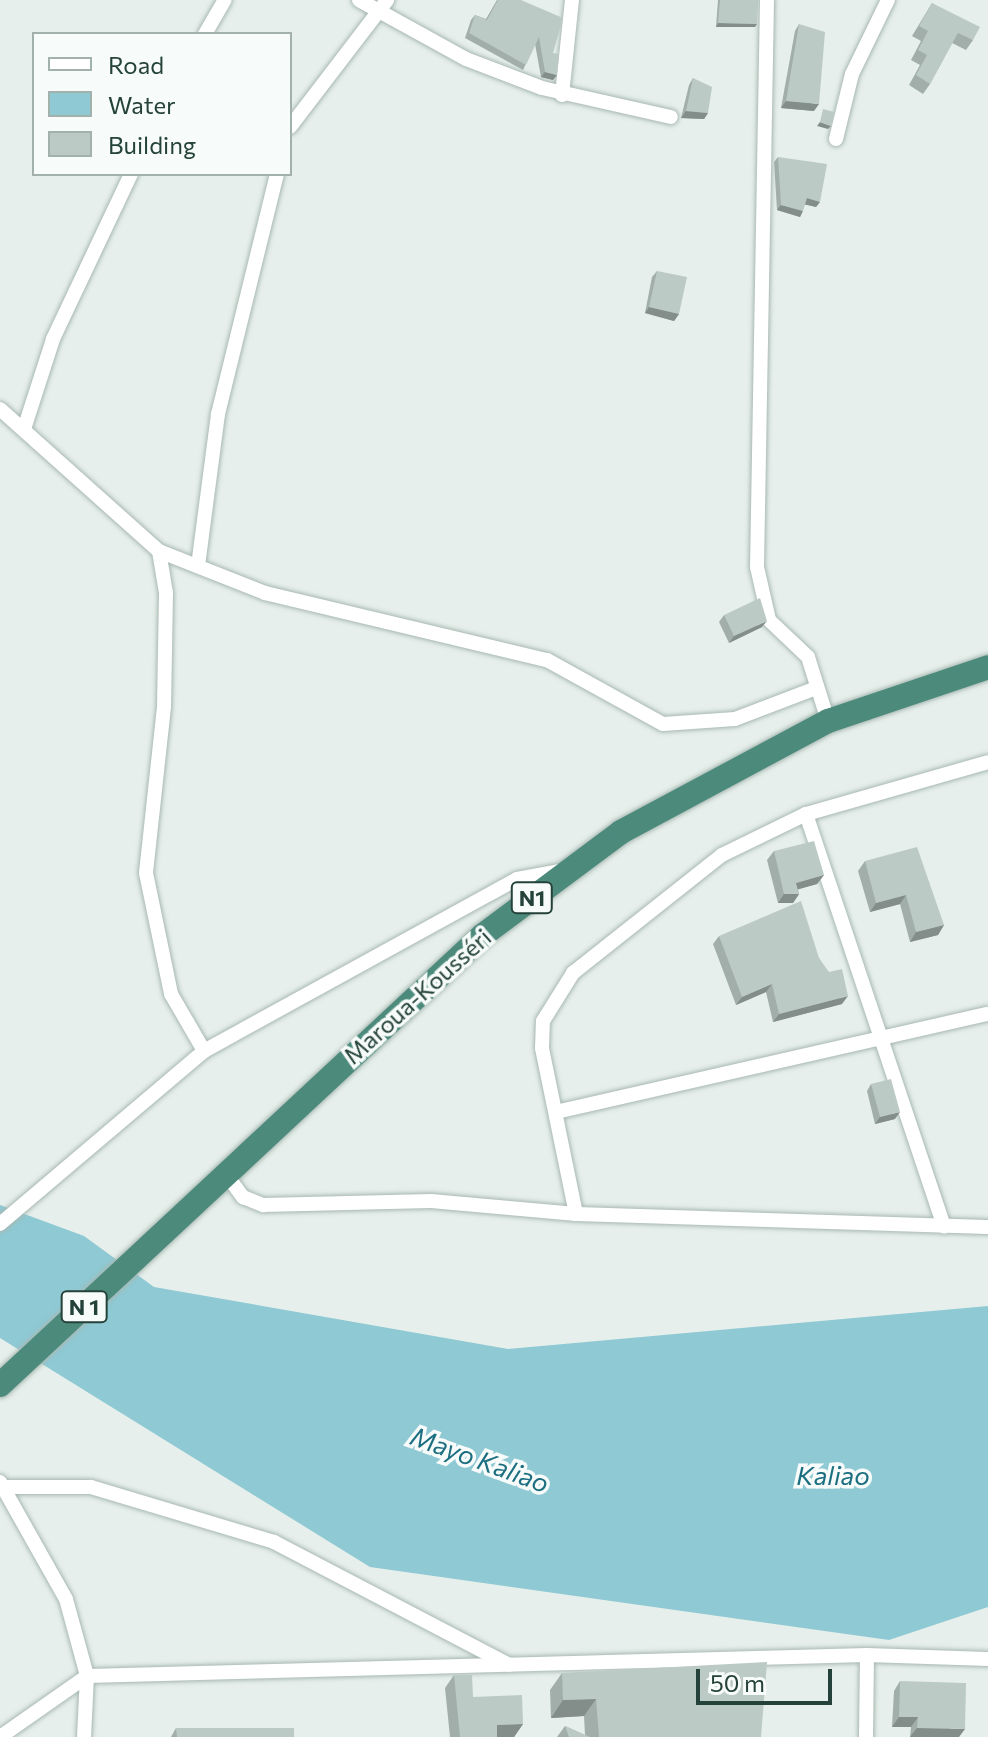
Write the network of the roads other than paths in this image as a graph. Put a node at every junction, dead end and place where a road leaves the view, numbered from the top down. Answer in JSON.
{"nodes":[{"id":1,"x":225,"y":0,"type":"edge"},
{"id":2,"x":359,"y":0,"type":"edge"},
{"id":3,"x":572,"y":0,"type":"edge"},
{"id":4,"x":767,"y":0,"type":"edge"},
{"id":5,"x":888,"y":0,"type":"edge"},
{"id":6,"x":384,"y":5,"type":"edge"},
{"id":7,"x":206,"y":32,"type":"edge"},
{"id":8,"x":562,"y":95,"type":"junction"},
{"id":9,"x":671,"y":117,"type":"dead end"},
{"id":10,"x":292,"y":124,"type":"edge"},
{"id":11,"x":836,"y":139,"type":"dead end"},
{"id":12,"x":130,"y":176,"type":"edge"},
{"id":13,"x":277,"y":176,"type":"edge"},
{"id":14,"x":0,"y":409,"type":"edge"},
{"id":15,"x":24,"y":429,"type":"junction"},
{"id":16,"x":159,"y":551,"type":"junction"},
{"id":17,"x":198,"y":566,"type":"junction"},
{"id":18,"x":988,"y":667,"type":"edge"},
{"id":19,"x":816,"y":688,"type":"junction"},
{"id":20,"x":828,"y":721,"type":"junction"},
{"id":21,"x":988,"y":762,"type":"edge"},
{"id":22,"x":806,"y":814,"type":"junction"},
{"id":23,"x":571,"y":869,"type":"junction"},
{"id":24,"x":988,"y":1014,"type":"edge"},
{"id":25,"x":884,"y":1037,"type":"junction"},
{"id":26,"x":204,"y":1051,"type":"junction"},
{"id":27,"x":560,"y":1111,"type":"junction"},
{"id":28,"x":226,"y":1174,"type":"junction"},
{"id":29,"x":576,"y":1214,"type":"junction"},
{"id":30,"x":0,"y":1224,"type":"edge"},
{"id":31,"x":944,"y":1227,"type":"junction"},
{"id":32,"x":988,"y":1227,"type":"edge"},
{"id":33,"x":152,"y":1243,"type":"joint"},
{"id":34,"x":8,"y":1378,"type":"edge"},
{"id":35,"x":2,"y":1484,"type":"edge"},
{"id":36,"x":867,"y":1655,"type":"junction"},
{"id":37,"x":988,"y":1659,"type":"edge"},
{"id":38,"x":511,"y":1665,"type":"junction"},
{"id":39,"x":87,"y":1676,"type":"junction"},
{"id":40,"x":0,"y":1737,"type":"edge"},
{"id":41,"x":84,"y":1737,"type":"edge"},
{"id":42,"x":866,"y":1737,"type":"edge"}],
"edges":[{"from":1,"to":7,"type":"street"},
{"from":2,"to":6,"type":"street"},
{"from":3,"to":8,"type":"street"},
{"from":4,"to":19,"type":"street"},
{"from":5,"to":11,"type":"street"},
{"from":6,"to":8,"type":"street"},
{"from":6,"to":10,"type":"street"},
{"from":8,"to":9,"type":"street"},
{"from":12,"to":15,"type":"street"},
{"from":13,"to":17,"type":"street"},
{"from":14,"to":15,"type":"street"},
{"from":15,"to":16,"type":"street"},
{"from":16,"to":17,"type":"street"},
{"from":16,"to":26,"type":"street"},
{"from":17,"to":19,"type":"street"},
{"from":18,"to":20,"type":"highway","name":"Maroua-Kousséri","number":"N1"},
{"from":19,"to":20,"type":"street"},
{"from":20,"to":23,"type":"highway","name":"Maroua-Kousséri","number":"N1"},
{"from":21,"to":22,"type":"street"},
{"from":22,"to":25,"type":"street"},
{"from":22,"to":27,"type":"street"},
{"from":23,"to":26,"type":"street"},
{"from":23,"to":28,"type":"highway","name":"Maroua-Kousséri","number":"N1"},
{"from":24,"to":25,"type":"street"},
{"from":25,"to":27,"type":"street"},
{"from":25,"to":31,"type":"street"},
{"from":26,"to":30,"type":"street"},
{"from":27,"to":29,"type":"street"},
{"from":28,"to":29,"type":"street"},
{"from":28,"to":33,"type":"highway","name":"Maroua-Kousséri","number":"N1"},
{"from":29,"to":31,"type":"street"},
{"from":31,"to":32,"type":"street"},
{"from":33,"to":34,"type":"highway","name":"Maroua-Kousséri","number":"N 1"},
{"from":35,"to":38,"type":"street"},
{"from":35,"to":39,"type":"street"},
{"from":36,"to":37,"type":"street"},
{"from":36,"to":38,"type":"street"},
{"from":36,"to":42,"type":"street"},
{"from":38,"to":39,"type":"street"},
{"from":39,"to":40,"type":"street"},
{"from":39,"to":41,"type":"street"}]}
